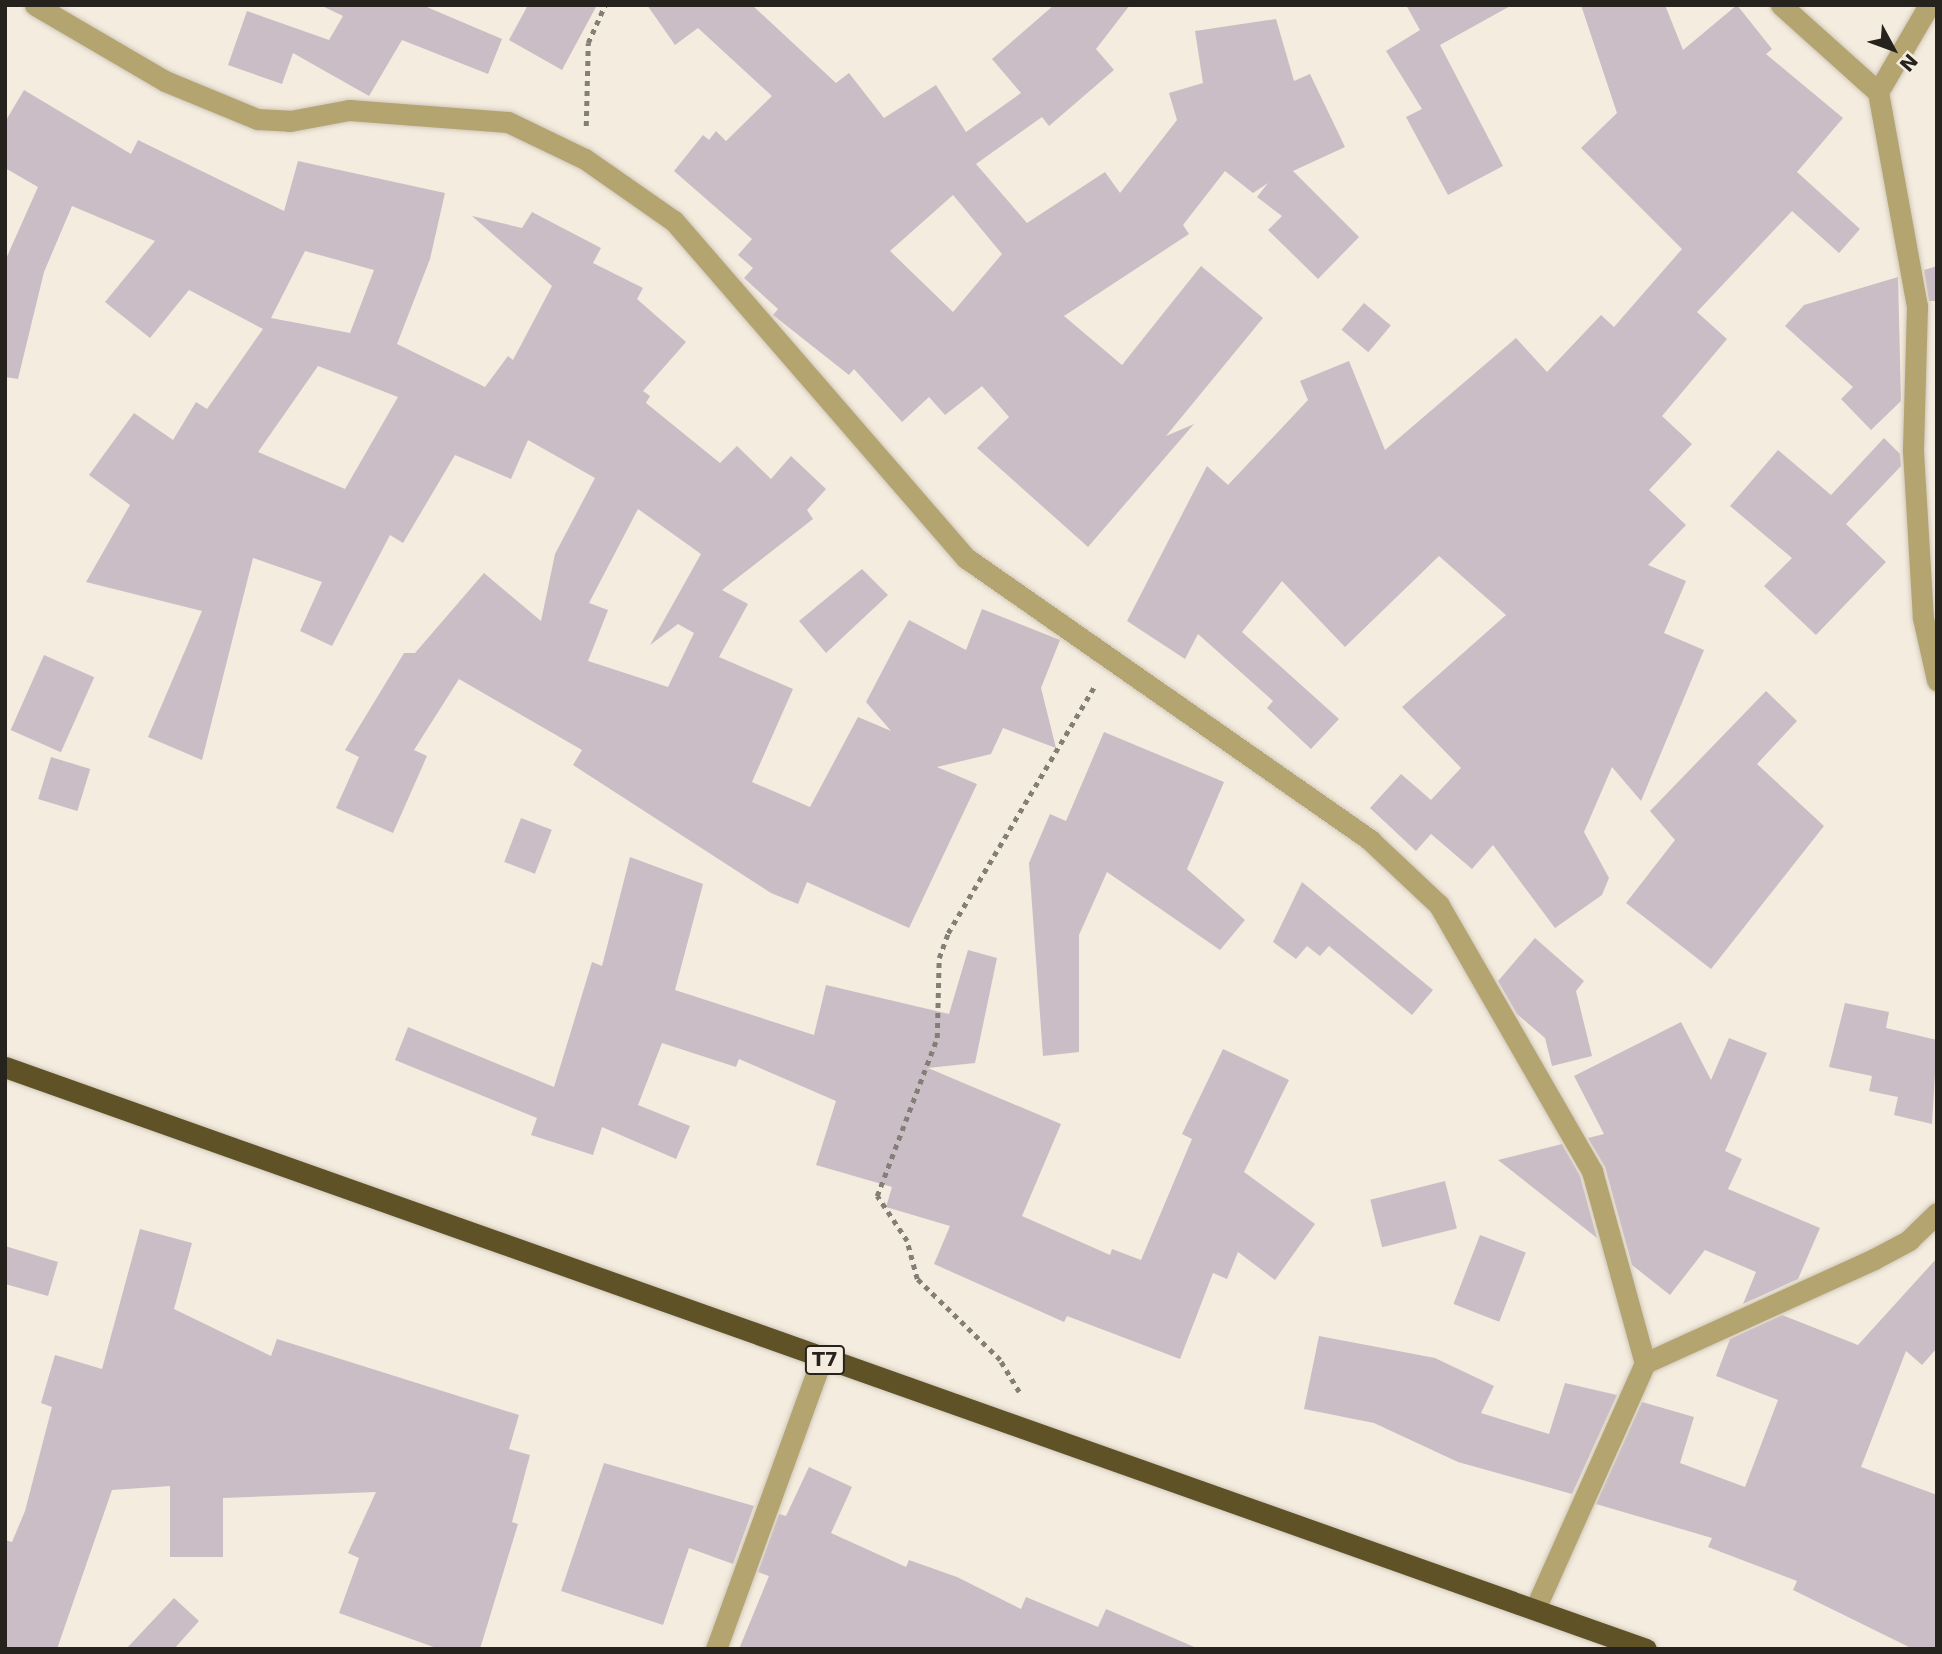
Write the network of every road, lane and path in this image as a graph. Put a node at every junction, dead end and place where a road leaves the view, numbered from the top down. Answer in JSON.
{"nodes":[{"id":1,"x":35,"y":5,"type":"edge"},
{"id":2,"x":605,"y":5,"type":"edge"},
{"id":3,"x":1781,"y":5,"type":"edge"},
{"id":4,"x":1929,"y":5,"type":"edge"},
{"id":5,"x":1878,"y":92,"type":"junction"},
{"id":6,"x":585,"y":159,"type":"junction"},
{"id":7,"x":1111,"y":659,"type":"junction"},
{"id":8,"x":1937,"y":680,"type":"edge"},
{"id":9,"x":5,"y":1066,"type":"edge"},
{"id":10,"x":1937,"y":1213,"type":"edge"},
{"id":11,"x":822,"y":1358,"type":"junction"},
{"id":12,"x":1644,"y":1363,"type":"junction"},
{"id":13,"x":1044,"y":1436,"type":"junction"},
{"id":14,"x":1536,"y":1607,"type":"junction"},
{"id":15,"x":716,"y":1649,"type":"edge"},
{"id":16,"x":1646,"y":1649,"type":"edge"}],
"edges":[{"from":1,"to":6,"type":"street"},
{"from":2,"to":6,"type":"path"},
{"from":3,"to":5,"type":"street"},
{"from":4,"to":5,"type":"street"},
{"from":5,"to":8,"type":"street"},
{"from":6,"to":7,"type":"street"},
{"from":7,"to":12,"type":"street"},
{"from":7,"to":13,"type":"path"},
{"from":9,"to":11,"type":"highway","number":"T7"},
{"from":10,"to":12,"type":"street"},
{"from":11,"to":13,"type":"highway","number":"T7"},
{"from":11,"to":15,"type":"street"},
{"from":12,"to":14,"type":"street"},
{"from":13,"to":14,"type":"highway","number":"T7"},
{"from":14,"to":16,"type":"highway","number":"T7"}]}
